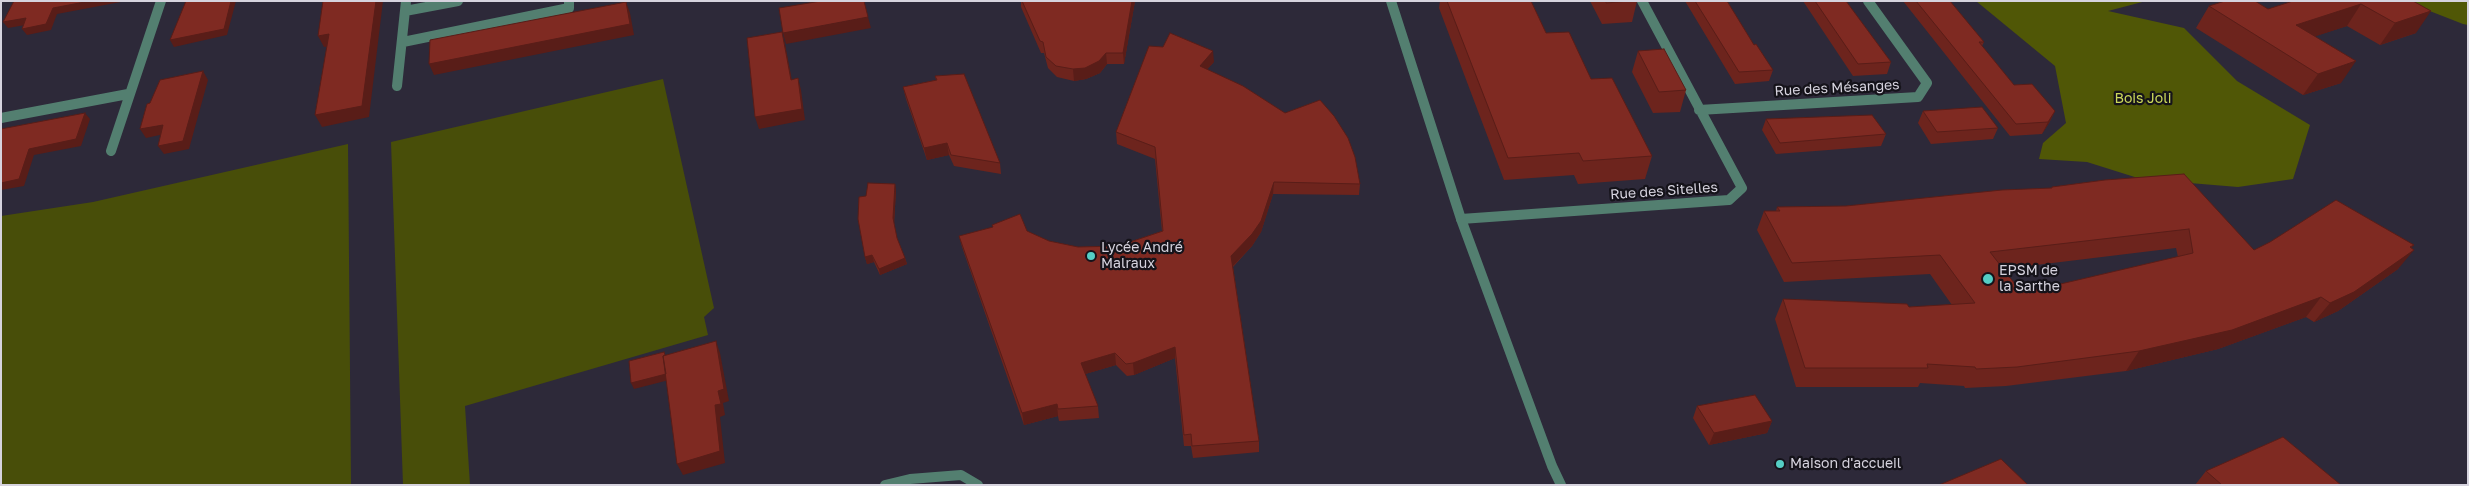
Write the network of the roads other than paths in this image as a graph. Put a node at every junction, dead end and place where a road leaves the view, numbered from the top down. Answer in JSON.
{"nodes":[{"id":1,"x":161,"y":1,"type":"edge"},
{"id":2,"x":406,"y":1,"type":"edge"},
{"id":3,"x":458,"y":1,"type":"edge"},
{"id":4,"x":569,"y":1,"type":"edge"},
{"id":5,"x":1391,"y":1,"type":"edge"},
{"id":6,"x":1642,"y":1,"type":"edge"},
{"id":7,"x":1868,"y":1,"type":"edge"},
{"id":8,"x":405,"y":11,"type":"junction"},
{"id":9,"x":403,"y":42,"type":"junction"},
{"id":10,"x":397,"y":86,"type":"dead end"},
{"id":11,"x":128,"y":94,"type":"junction"},
{"id":12,"x":1699,"y":110,"type":"junction"},
{"id":13,"x":1,"y":118,"type":"edge"},
{"id":14,"x":111,"y":151,"type":"dead end"},
{"id":15,"x":1461,"y":219,"type":"junction"},
{"id":16,"x":885,"y":485,"type":"edge"},
{"id":17,"x":978,"y":485,"type":"edge"},
{"id":18,"x":1561,"y":485,"type":"edge"}],
"edges":[{"from":1,"to":11,"type":"street"},
{"from":2,"to":8,"type":"street"},
{"from":3,"to":8,"type":"street"},
{"from":4,"to":9,"type":"street"},
{"from":5,"to":15,"type":"street"},
{"from":6,"to":12,"type":"street","name":"Rue des Sitelles"},
{"from":7,"to":12,"type":"street","name":"Rue des Mésanges"},
{"from":8,"to":9,"type":"street"},
{"from":9,"to":10,"type":"street"},
{"from":11,"to":13,"type":"street"},
{"from":11,"to":14,"type":"street"},
{"from":12,"to":15,"type":"street","name":"Rue des Sitelles"},
{"from":15,"to":18,"type":"street"},
{"from":16,"to":17,"type":"street"}]}
